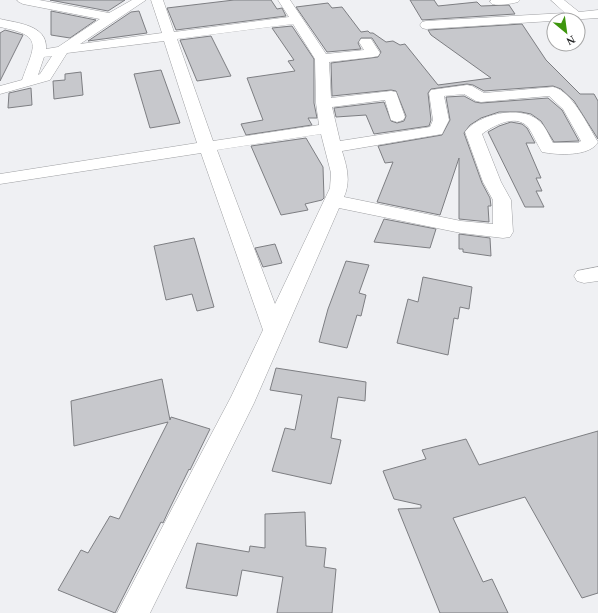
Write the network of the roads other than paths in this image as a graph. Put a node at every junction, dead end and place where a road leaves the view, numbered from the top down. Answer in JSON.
{"nodes":[{"id":1,"x":140,"y":0,"type":"edge"},
{"id":2,"x":157,"y":0,"type":"edge"},
{"id":3,"x":284,"y":0,"type":"edge"},
{"id":4,"x":514,"y":0,"type":"edge"},
{"id":5,"x":556,"y":0,"type":"edge"},
{"id":6,"x":496,"y":2,"type":"dead end"},
{"id":7,"x":10,"y":10,"type":"edge"},
{"id":8,"x":571,"y":12,"type":"edge"},
{"id":9,"x":598,"y":14,"type":"edge"},
{"id":10,"x":586,"y":15,"type":"edge"},
{"id":11,"x":111,"y":17,"type":"junction"},
{"id":12,"x":546,"y":18,"type":"edge"},
{"id":13,"x":297,"y":20,"type":"junction"},
{"id":14,"x":426,"y":25,"type":"dead end"},
{"id":15,"x":169,"y":36,"type":"junction"},
{"id":16,"x":366,"y":42,"type":"dead end"},
{"id":17,"x":62,"y":50,"type":"junction"},
{"id":18,"x":38,"y":54,"type":"junction"},
{"id":19,"x":323,"y":65,"type":"junction"},
{"id":20,"x":378,"y":66,"type":"dead end"},
{"id":21,"x":28,"y":83,"type":"junction"},
{"id":22,"x":0,"y":90,"type":"edge"},
{"id":23,"x":324,"y":102,"type":"junction"},
{"id":24,"x":397,"y":118,"type":"dead end"},
{"id":25,"x":330,"y":137,"type":"junction"},
{"id":26,"x":207,"y":147,"type":"junction"},
{"id":27,"x":0,"y":179,"type":"edge"},
{"id":28,"x":334,"y":201,"type":"junction"},
{"id":29,"x":274,"y":330,"type":"junction"},
{"id":30,"x":133,"y":613,"type":"edge"}],
"edges":[{"from":1,"to":11,"type":"street"},
{"from":2,"to":15,"type":"street"},
{"from":3,"to":13,"type":"street"},
{"from":4,"to":6,"type":"street"},
{"from":5,"to":8,"type":"street"},
{"from":7,"to":11,"type":"street"},
{"from":7,"to":18,"type":"street"},
{"from":9,"to":10,"type":"street"},
{"from":11,"to":17,"type":"street"},
{"from":12,"to":14,"type":"street"},
{"from":13,"to":15,"type":"street"},
{"from":13,"to":19,"type":"street"},
{"from":15,"to":17,"type":"street"},
{"from":15,"to":26,"type":"street"},
{"from":16,"to":19,"type":"street"},
{"from":17,"to":18,"type":"street"},
{"from":17,"to":21,"type":"street"},
{"from":18,"to":21,"type":"street"},
{"from":19,"to":20,"type":"street"},
{"from":19,"to":23,"type":"street"},
{"from":21,"to":22,"type":"street"},
{"from":23,"to":24,"type":"street"},
{"from":23,"to":25,"type":"street"},
{"from":25,"to":26,"type":"street"},
{"from":25,"to":28,"type":"street"},
{"from":25,"to":28,"type":"street"},
{"from":26,"to":27,"type":"street"},
{"from":26,"to":29,"type":"street"},
{"from":28,"to":29,"type":"street"},
{"from":29,"to":30,"type":"street"}]}
